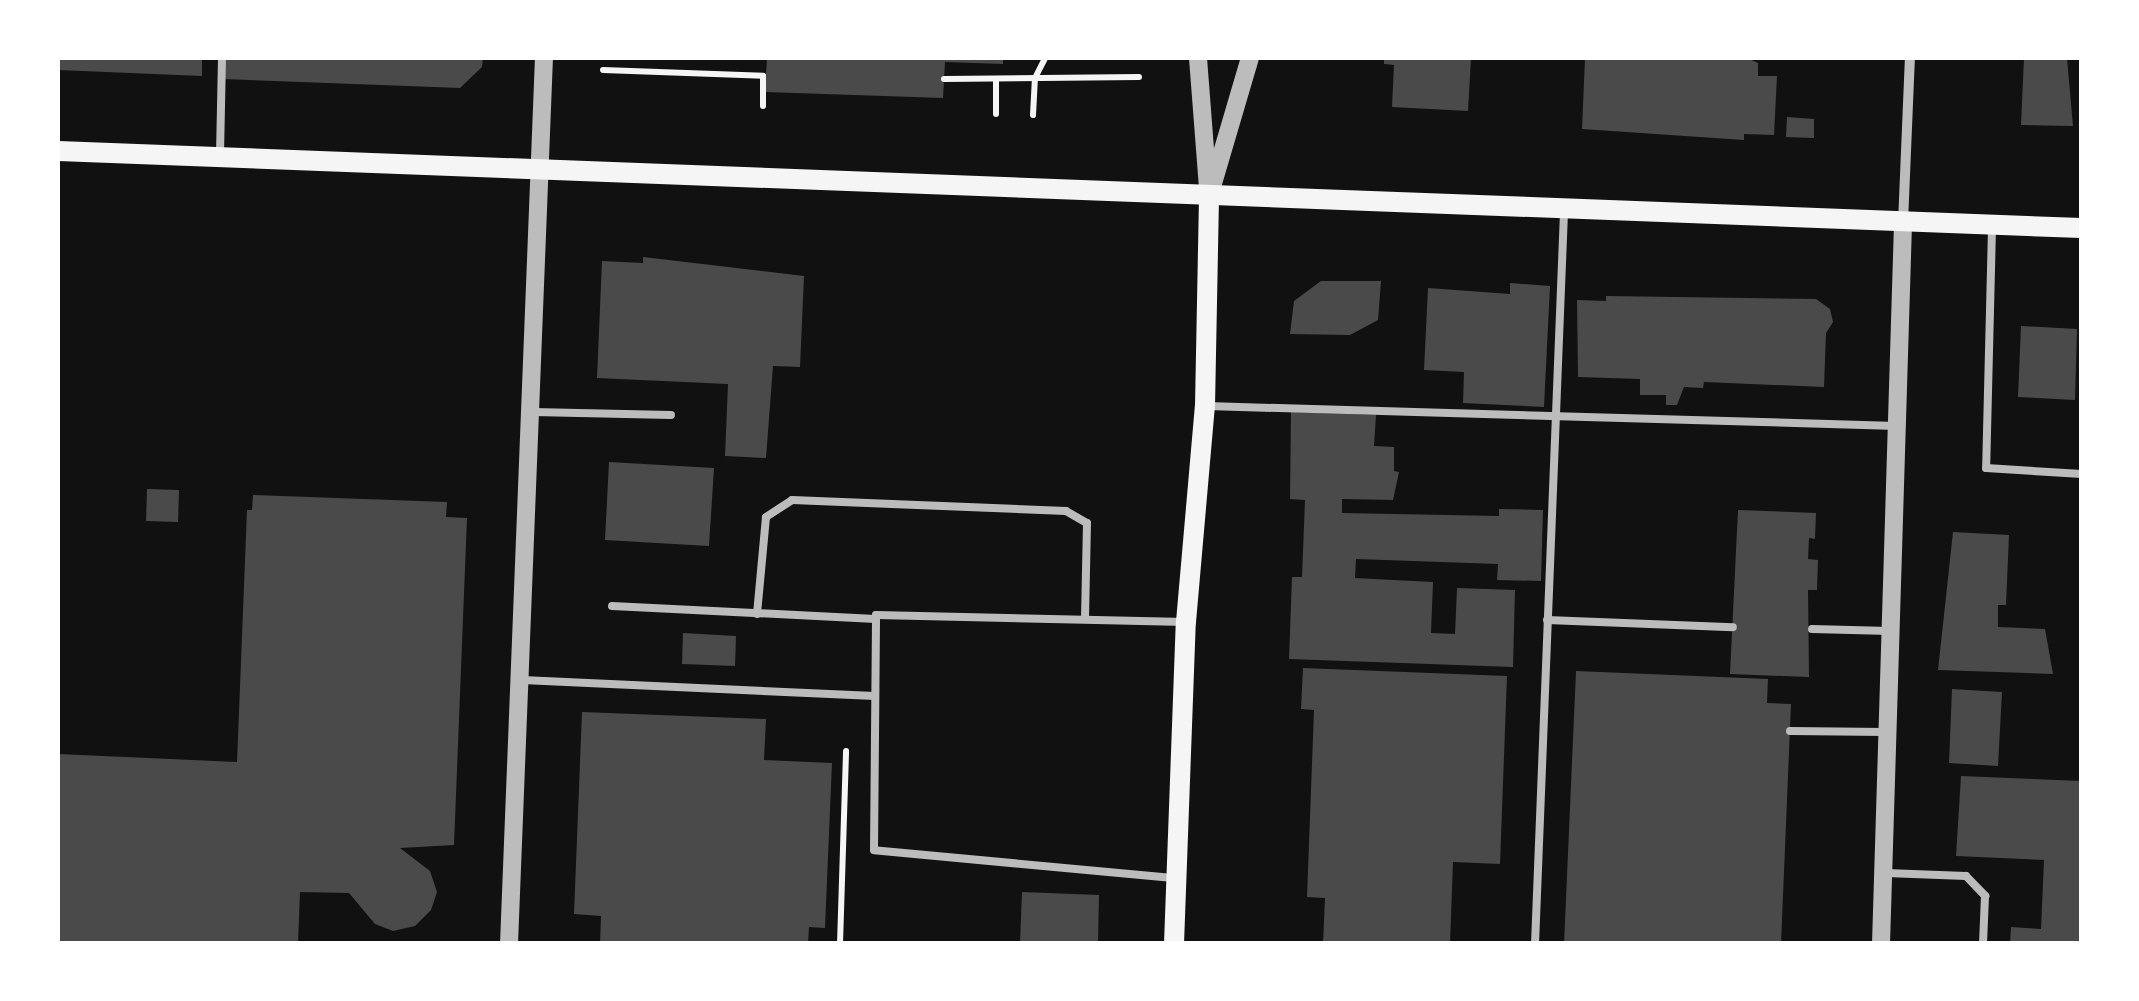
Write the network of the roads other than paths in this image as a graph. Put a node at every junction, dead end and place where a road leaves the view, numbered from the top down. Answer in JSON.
{"nodes":[{"id":1,"x":222,"y":58,"type":"edge"},
{"id":2,"x":544,"y":58,"type":"edge"},
{"id":3,"x":1198,"y":58,"type":"edge"},
{"id":4,"x":1250,"y":58,"type":"edge"},
{"id":5,"x":1910,"y":58,"type":"edge"},
{"id":6,"x":58,"y":150,"type":"edge"},
{"id":7,"x":220,"y":158,"type":"junction"},
{"id":8,"x":538,"y":168,"type":"junction"},
{"id":9,"x":1209,"y":197,"type":"junction"},
{"id":10,"x":1564,"y":212,"type":"junction"},
{"id":11,"x":1903,"y":224,"type":"junction"},
{"id":12,"x":1992,"y":226,"type":"junction"},
{"id":13,"x":2082,"y":228,"type":"edge"},
{"id":14,"x":1206,"y":406,"type":"junction"},
{"id":15,"x":533,"y":412,"type":"junction"},
{"id":16,"x":1555,"y":414,"type":"junction"},
{"id":17,"x":670,"y":415,"type":"dead end"},
{"id":18,"x":1897,"y":426,"type":"junction"},
{"id":19,"x":2082,"y":474,"type":"edge"},
{"id":20,"x":612,"y":606,"type":"dead end"},
{"id":21,"x":756,"y":614,"type":"junction"},
{"id":22,"x":1085,"y":618,"type":"junction"},
{"id":23,"x":876,"y":619,"type":"junction"},
{"id":24,"x":1547,"y":620,"type":"junction"},
{"id":25,"x":1186,"y":622,"type":"junction"},
{"id":26,"x":1732,"y":627,"type":"dead end"},
{"id":27,"x":1812,"y":629,"type":"dead end"},
{"id":28,"x":1890,"y":632,"type":"junction"},
{"id":29,"x":522,"y":680,"type":"junction"},
{"id":30,"x":876,"y":696,"type":"junction"},
{"id":31,"x":1790,"y":731,"type":"dead end"},
{"id":32,"x":1887,"y":732,"type":"junction"},
{"id":33,"x":1883,"y":873,"type":"junction"},
{"id":34,"x":1177,"y":878,"type":"junction"},
{"id":35,"x":509,"y":944,"type":"edge"},
{"id":36,"x":1174,"y":944,"type":"edge"},
{"id":37,"x":1535,"y":944,"type":"edge"},
{"id":38,"x":1881,"y":944,"type":"edge"},
{"id":39,"x":1983,"y":944,"type":"edge"}],
"edges":[{"from":1,"to":7,"type":"lane"},
{"from":2,"to":8,"type":"street"},
{"from":3,"to":9,"type":"street"},
{"from":4,"to":9,"type":"street"},
{"from":5,"to":11,"type":"street"},
{"from":6,"to":7,"type":"main road"},
{"from":7,"to":8,"type":"main road"},
{"from":8,"to":9,"type":"main road"},
{"from":8,"to":15,"type":"street"},
{"from":9,"to":10,"type":"main road"},
{"from":9,"to":14,"type":"main road"},
{"from":10,"to":11,"type":"main road"},
{"from":10,"to":16,"type":"lane"},
{"from":11,"to":12,"type":"main road"},
{"from":11,"to":18,"type":"street"},
{"from":12,"to":13,"type":"main road"},
{"from":12,"to":19,"type":"lane"},
{"from":14,"to":16,"type":"lane"},
{"from":14,"to":25,"type":"main road"},
{"from":15,"to":17,"type":"lane"},
{"from":15,"to":29,"type":"street"},
{"from":16,"to":18,"type":"lane"},
{"from":16,"to":24,"type":"lane"},
{"from":18,"to":28,"type":"street"},
{"from":20,"to":21,"type":"lane"},
{"from":21,"to":22,"type":"lane"},
{"from":21,"to":23,"type":"lane"},
{"from":22,"to":23,"type":"lane"},
{"from":22,"to":25,"type":"lane"},
{"from":23,"to":30,"type":"lane"},
{"from":24,"to":26,"type":"lane"},
{"from":24,"to":37,"type":"lane"},
{"from":25,"to":34,"type":"main road"},
{"from":27,"to":28,"type":"lane"},
{"from":28,"to":32,"type":"street"},
{"from":29,"to":30,"type":"lane"},
{"from":29,"to":35,"type":"street"},
{"from":30,"to":34,"type":"lane"},
{"from":31,"to":32,"type":"lane"},
{"from":32,"to":33,"type":"street"},
{"from":33,"to":38,"type":"street"},
{"from":33,"to":39,"type":"lane"},
{"from":34,"to":36,"type":"main road"}]}
